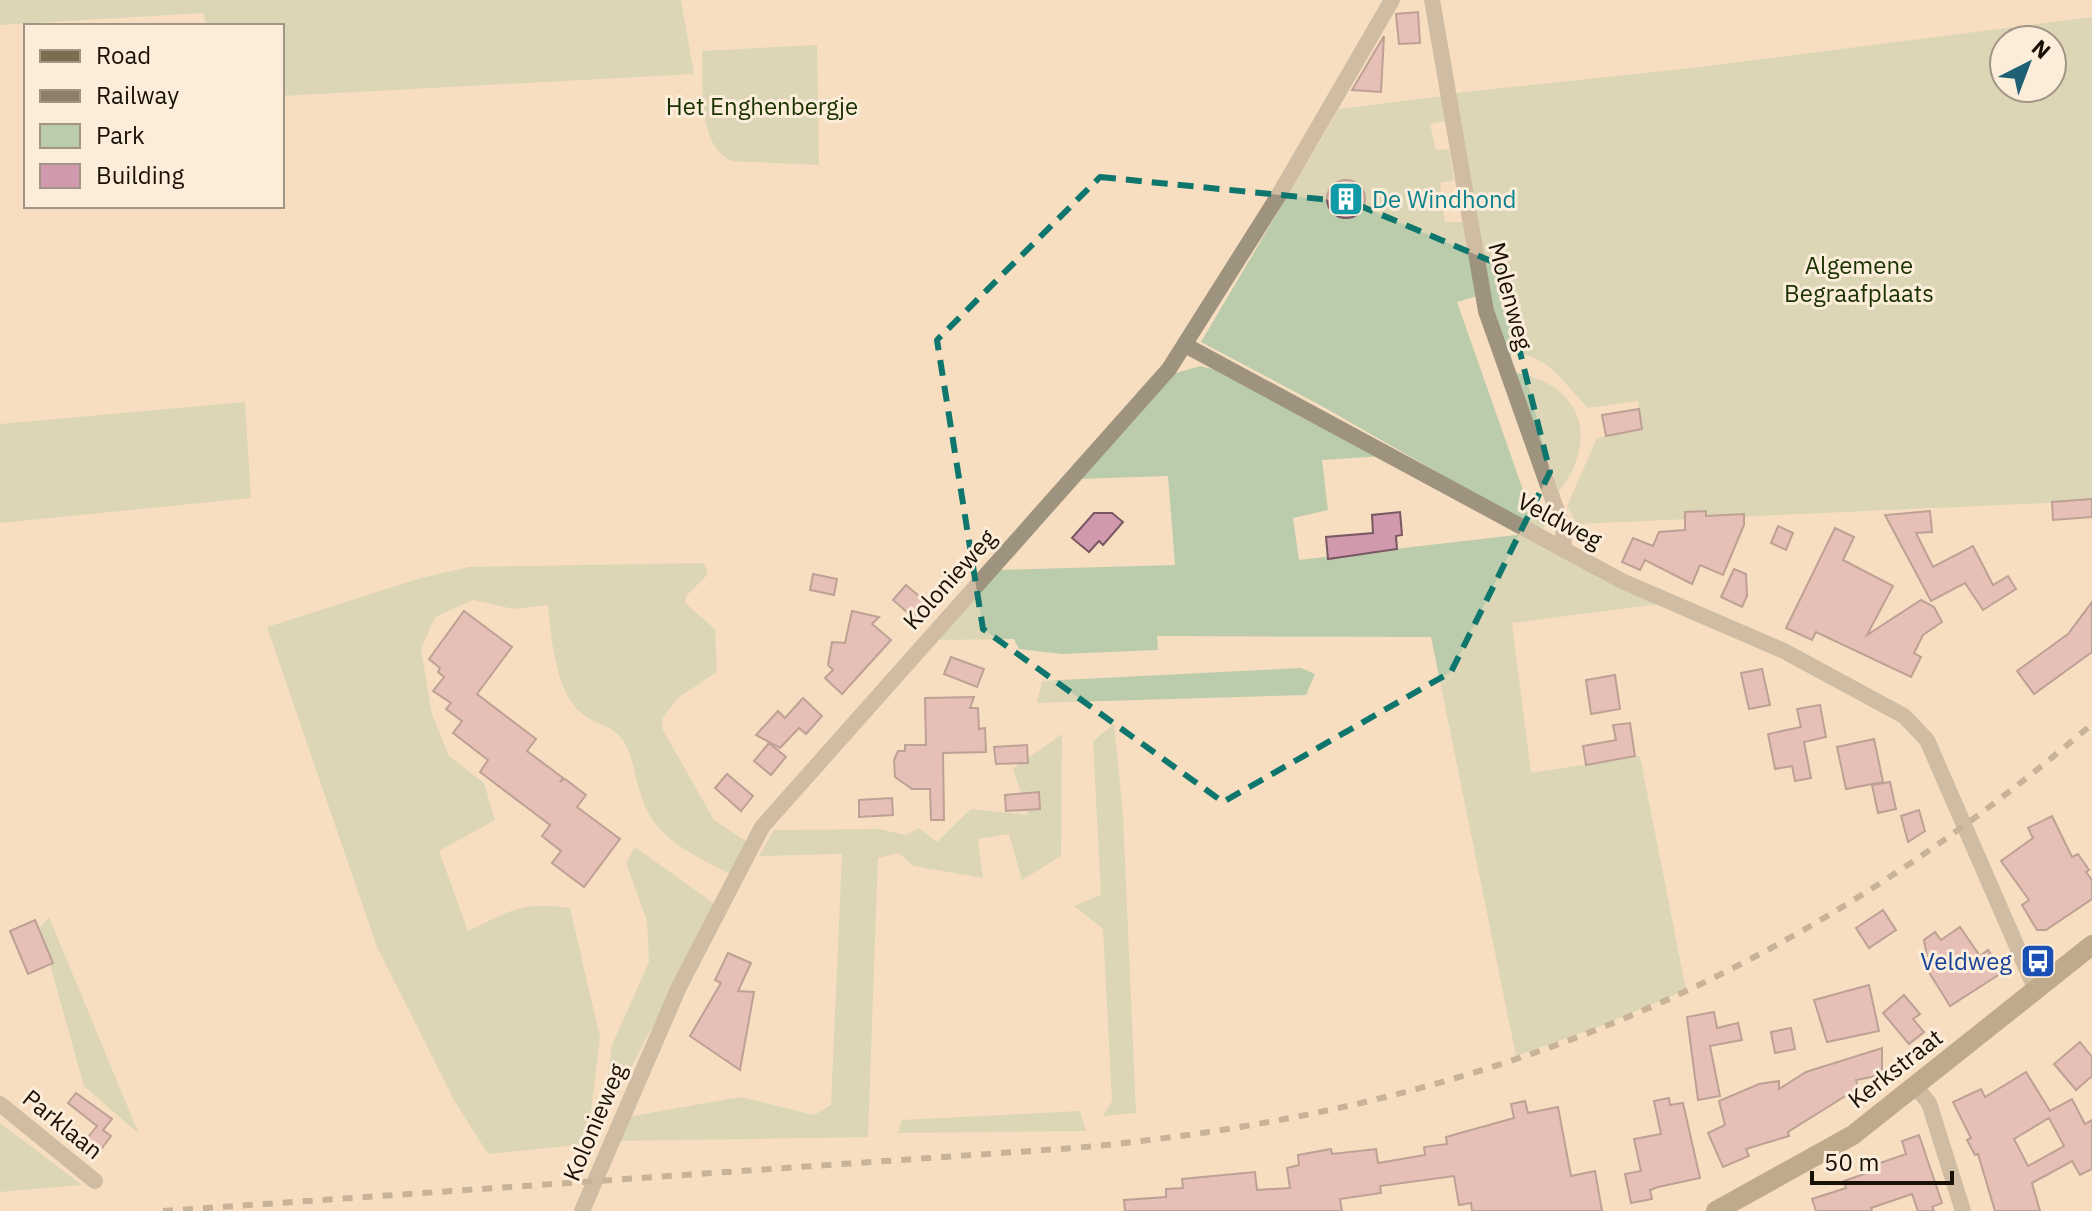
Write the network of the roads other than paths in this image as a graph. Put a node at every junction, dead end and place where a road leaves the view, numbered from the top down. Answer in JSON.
{"nodes":[{"id":1,"x":1392,"y":0,"type":"edge"},
{"id":2,"x":1432,"y":0,"type":"edge"},
{"id":3,"x":1185,"y":345,"type":"junction"},
{"id":4,"x":1564,"y":549,"type":"junction"},
{"id":5,"x":2092,"y":945,"type":"edge"},
{"id":6,"x":2035,"y":988,"type":"junction"},
{"id":7,"x":1916,"y":1087,"type":"junction"},
{"id":8,"x":0,"y":1104,"type":"edge"},
{"id":9,"x":95,"y":1181,"type":"dead end"},
{"id":10,"x":582,"y":1211,"type":"edge"},
{"id":11,"x":1716,"y":1211,"type":"edge"},
{"id":12,"x":1963,"y":1211,"type":"edge"}],
"edges":[{"from":1,"to":3,"type":"street","name":"Kolonieweg"},
{"from":2,"to":4,"type":"street","name":"Molenweg"},
{"from":3,"to":4,"type":"street","name":"Veldweg"},
{"from":3,"to":10,"type":"street","name":"Kolonieweg"},
{"from":4,"to":6,"type":"street","name":"Veldweg"},
{"from":5,"to":6,"type":"main road","name":"Kerkstraat"},
{"from":6,"to":7,"type":"main road","name":"Kerkstraat"},
{"from":7,"to":11,"type":"main road","name":"Kerkstraat"},
{"from":7,"to":12,"type":"street"},
{"from":8,"to":9,"type":"street","name":"Parklaan"}]}
